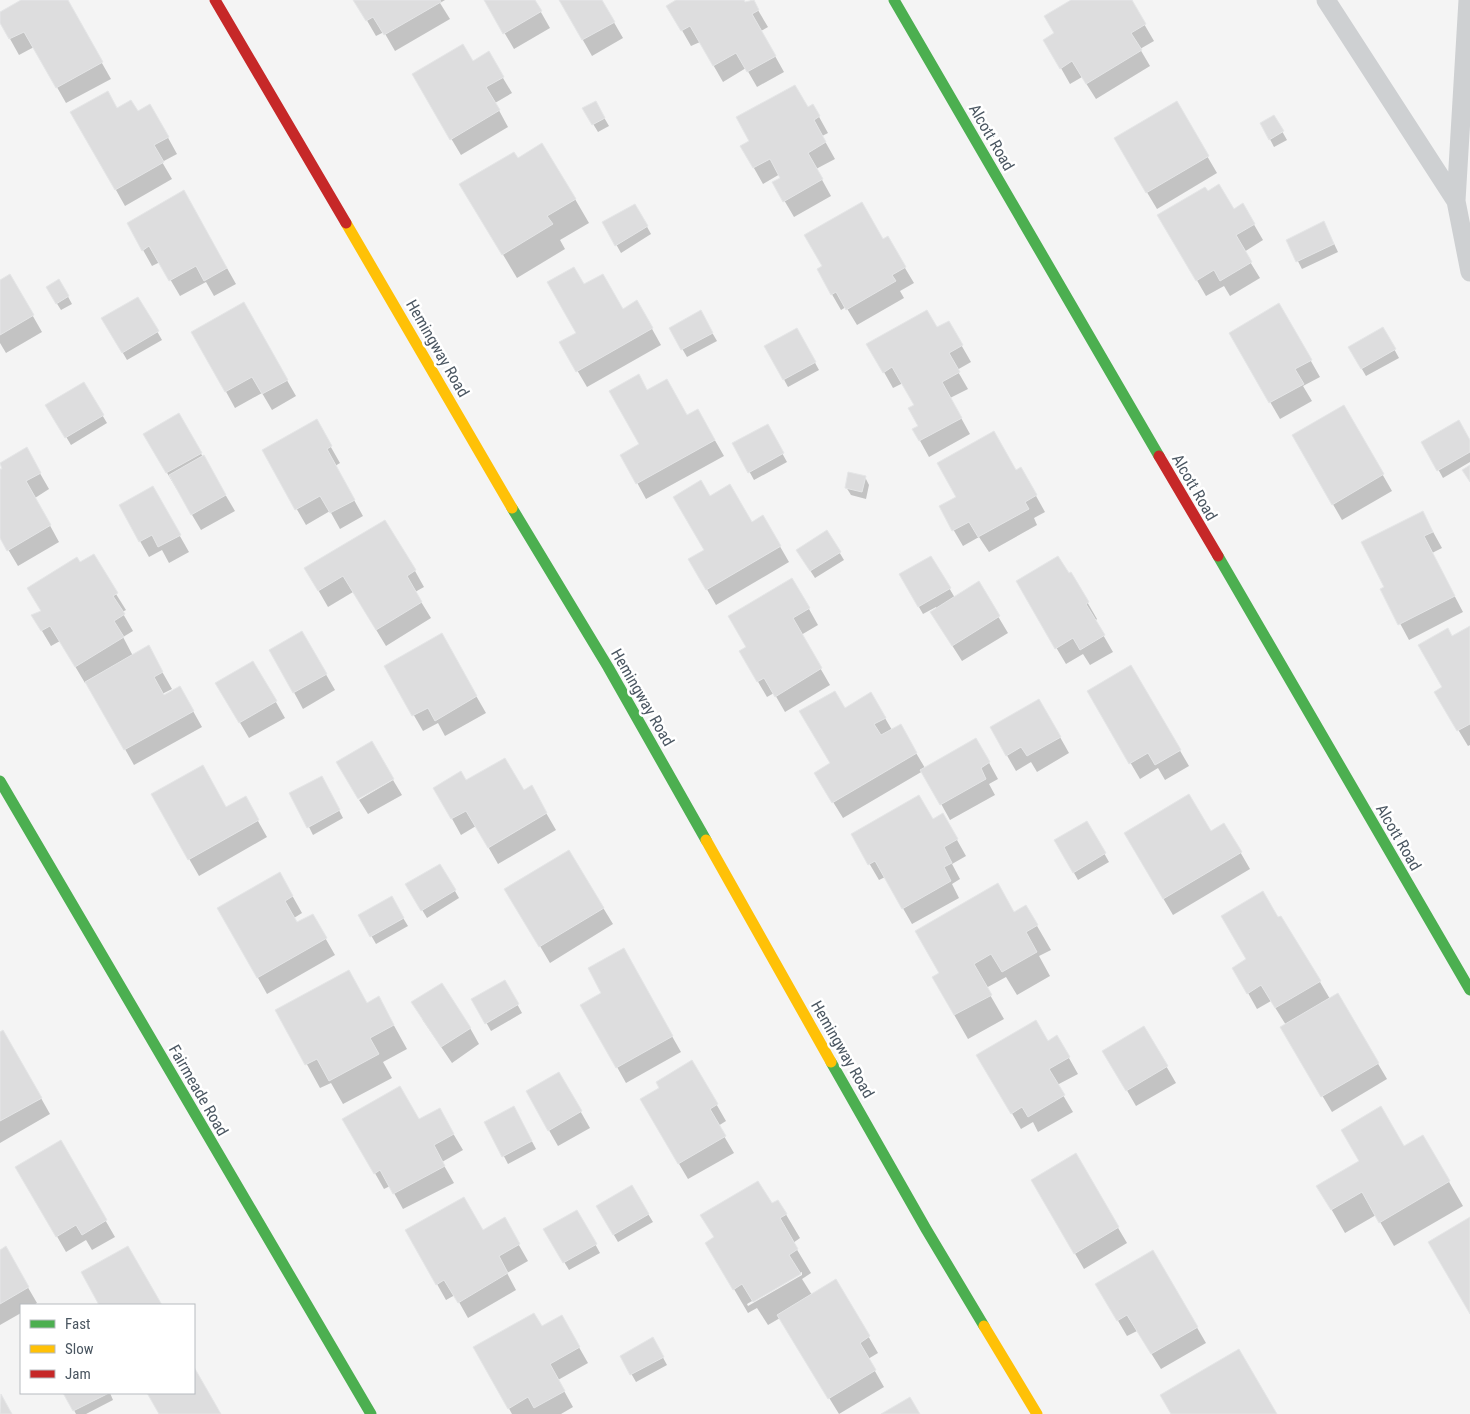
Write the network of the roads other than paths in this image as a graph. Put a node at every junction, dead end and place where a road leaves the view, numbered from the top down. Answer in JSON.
{"nodes":[{"id":1,"x":215,"y":0,"type":"edge"},
{"id":2,"x":894,"y":0,"type":"edge"},
{"id":3,"x":1326,"y":0,"type":"edge"},
{"id":4,"x":1468,"y":0,"type":"edge"},
{"id":5,"x":1465,"y":135,"type":"edge"},
{"id":6,"x":1456,"y":201,"type":"junction"},
{"id":7,"x":1470,"y":272,"type":"edge"},
{"id":8,"x":0,"y":782,"type":"edge"},
{"id":9,"x":1470,"y":990,"type":"edge"},
{"id":10,"x":371,"y":1414,"type":"edge"},
{"id":11,"x":1037,"y":1414,"type":"edge"}],
"edges":[{"from":1,"to":11,"type":"street","name":"Hemingway Road"},
{"from":2,"to":9,"type":"street","name":"Alcott Road"},
{"from":3,"to":6,"type":"lane"},
{"from":4,"to":5,"type":"lane"},
{"from":5,"to":6,"type":"lane"},
{"from":6,"to":7,"type":"lane"},
{"from":8,"to":10,"type":"street","name":"Fairmeade Road"}]}
